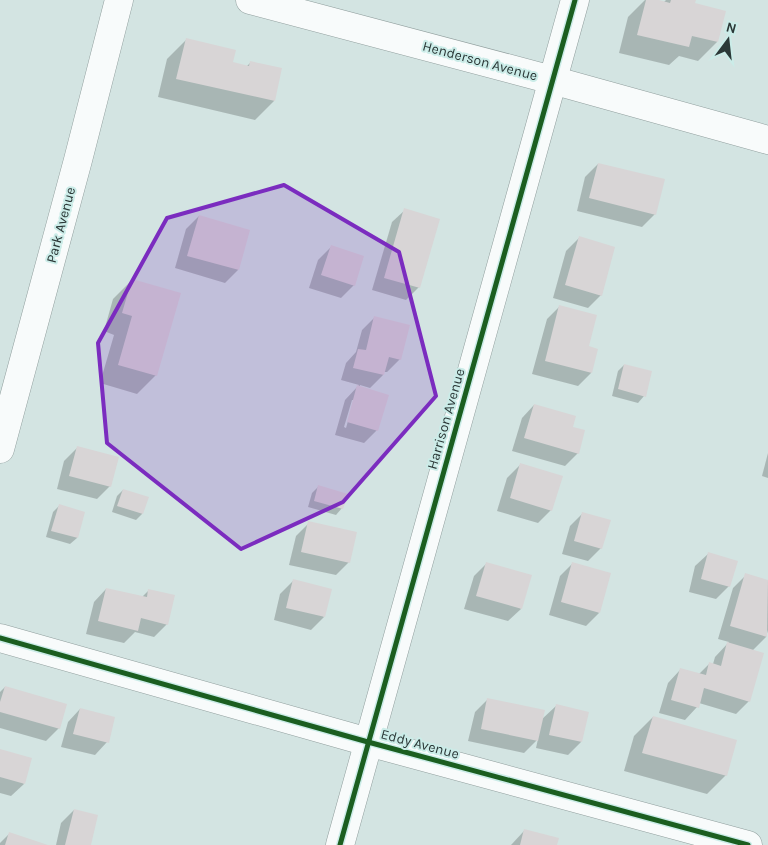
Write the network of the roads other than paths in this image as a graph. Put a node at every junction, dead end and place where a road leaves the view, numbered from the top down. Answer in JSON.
{"nodes":[{"id":1,"x":119,"y":0,"type":"edge"},
{"id":2,"x":250,"y":0,"type":"edge"},
{"id":3,"x":575,"y":0,"type":"edge"},
{"id":4,"x":552,"y":80,"type":"junction"},
{"id":5,"x":768,"y":140,"type":"edge"},
{"id":6,"x":0,"y":449,"type":"edge"},
{"id":7,"x":0,"y":638,"type":"edge"},
{"id":8,"x":368,"y":742,"type":"junction"},
{"id":9,"x":340,"y":845,"type":"edge"},
{"id":10,"x":748,"y":845,"type":"edge"}],
"edges":[{"from":1,"to":6,"type":"street","name":"Park Avenue"},
{"from":2,"to":4,"type":"street","name":"Henderson Avenue"},
{"from":3,"to":4,"type":"street","name":"Harrison Avenue"},
{"from":4,"to":5,"type":"street","name":"Henderson Avenue"},
{"from":4,"to":8,"type":"street","name":"Harrison Avenue"},
{"from":7,"to":8,"type":"street","name":"Eddy Avenue"},
{"from":8,"to":9,"type":"street","name":"Harrison Avenue"},
{"from":8,"to":10,"type":"street","name":"Eddy Avenue"}]}
